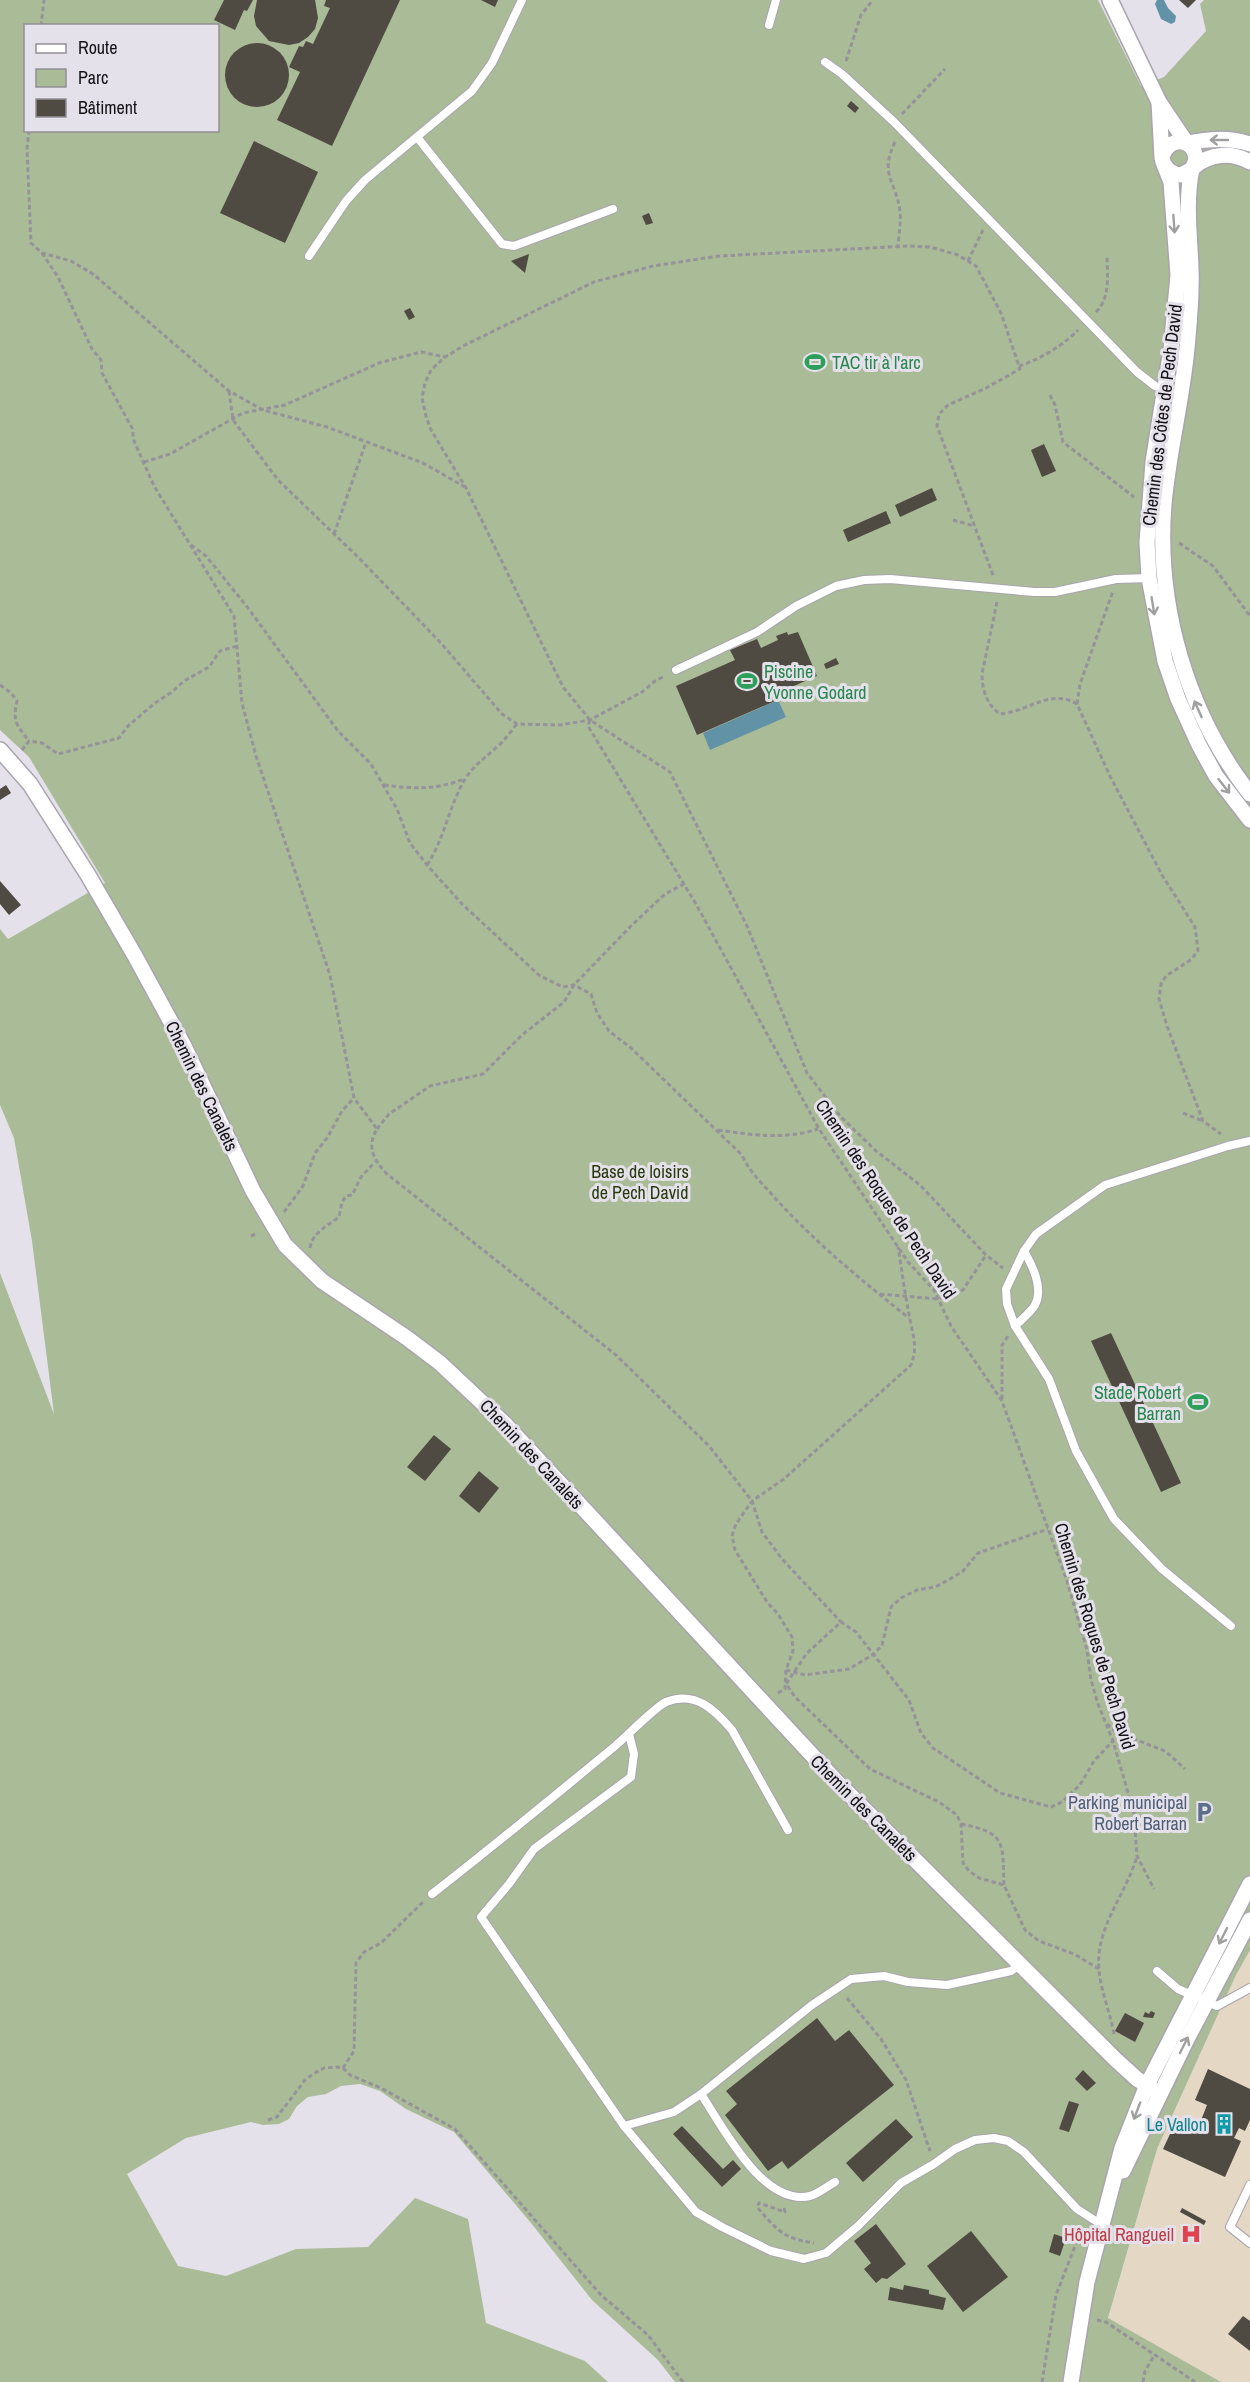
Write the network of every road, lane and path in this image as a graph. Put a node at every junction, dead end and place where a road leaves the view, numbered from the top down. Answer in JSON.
{"nodes":[{"id":1,"x":44,"y":0,"type":"edge"},
{"id":2,"x":522,"y":0,"type":"edge"},
{"id":3,"x":776,"y":0,"type":"edge"},
{"id":4,"x":873,"y":0,"type":"edge"},
{"id":5,"x":1110,"y":0,"type":"edge"},
{"id":6,"x":41,"y":24,"type":"edge"},
{"id":7,"x":769,"y":25,"type":"dead end"},
{"id":8,"x":825,"y":62,"type":"dead end"},
{"id":9,"x":945,"y":69,"type":"dead end"},
{"id":10,"x":842,"y":74,"type":"junction"},
{"id":11,"x":1159,"y":102,"type":"junction"},
{"id":12,"x":894,"y":122,"type":"junction"},
{"id":13,"x":901,"y":129,"type":"junction"},
{"id":14,"x":29,"y":132,"type":"edge"},
{"id":15,"x":417,"y":136,"type":"junction"},
{"id":16,"x":1186,"y":142,"type":"junction"},
{"id":17,"x":1250,"y":144,"type":"edge"},
{"id":18,"x":1164,"y":160,"type":"junction"},
{"id":19,"x":1250,"y":162,"type":"edge"},
{"id":20,"x":1193,"y":168,"type":"junction"},
{"id":21,"x":613,"y":209,"type":"dead end"},
{"id":22,"x":988,"y":221,"type":"junction"},
{"id":23,"x":898,"y":246,"type":"junction"},
{"id":24,"x":42,"y":253,"type":"junction"},
{"id":25,"x":1107,"y":255,"type":"dead end"},
{"id":26,"x":309,"y":256,"type":"dead end"},
{"id":27,"x":969,"y":261,"type":"junction"},
{"id":28,"x":1086,"y":322,"type":"junction"},
{"id":29,"x":445,"y":357,"type":"junction"},
{"id":30,"x":1019,"y":366,"type":"junction"},
{"id":31,"x":1164,"y":391,"type":"junction"},
{"id":32,"x":229,"y":392,"type":"junction"},
{"id":33,"x":1050,"y":395,"type":"dead end"},
{"id":34,"x":1181,"y":395,"type":"junction"},
{"id":35,"x":263,"y":410,"type":"junction"},
{"id":36,"x":233,"y":420,"type":"junction"},
{"id":37,"x":366,"y":442,"type":"junction"},
{"id":38,"x":144,"y":462,"type":"junction"},
{"id":39,"x":466,"y":488,"type":"junction"},
{"id":40,"x":1149,"y":503,"type":"junction"},
{"id":41,"x":953,"y":520,"type":"dead end"},
{"id":42,"x":974,"y":526,"type":"junction"},
{"id":43,"x":334,"y":534,"type":"junction"},
{"id":44,"x":190,"y":544,"type":"junction"},
{"id":45,"x":1181,"y":544,"type":"dead end"},
{"id":46,"x":1165,"y":577,"type":"junction"},
{"id":47,"x":1149,"y":578,"type":"junction"},
{"id":48,"x":1116,"y":579,"type":"junction"},
{"id":49,"x":997,"y":588,"type":"junction"},
{"id":50,"x":1250,"y":616,"type":"edge"},
{"id":51,"x":237,"y":646,"type":"junction"},
{"id":52,"x":676,"y":670,"type":"joint"},
{"id":53,"x":0,"y":685,"type":"edge"},
{"id":54,"x":1077,"y":704,"type":"junction"},
{"id":55,"x":590,"y":720,"type":"junction"},
{"id":56,"x":517,"y":724,"type":"junction"},
{"id":57,"x":29,"y":741,"type":"junction"},
{"id":58,"x":4,"y":754,"type":"edge"},
{"id":59,"x":465,"y":779,"type":"junction"},
{"id":60,"x":384,"y":785,"type":"junction"},
{"id":61,"x":1250,"y":794,"type":"edge"},
{"id":62,"x":1250,"y":820,"type":"edge"},
{"id":63,"x":427,"y":865,"type":"junction"},
{"id":64,"x":684,"y":884,"type":"junction"},
{"id":65,"x":574,"y":985,"type":"junction"},
{"id":66,"x":354,"y":1098,"type":"junction"},
{"id":67,"x":1182,"y":1113,"type":"dead end"},
{"id":68,"x":1203,"y":1121,"type":"junction"},
{"id":69,"x":377,"y":1129,"type":"junction"},
{"id":70,"x":819,"y":1129,"type":"junction"},
{"id":71,"x":716,"y":1130,"type":"junction"},
{"id":72,"x":1250,"y":1141,"type":"edge"},
{"id":73,"x":1228,"y":1146,"type":"junction"},
{"id":74,"x":375,"y":1162,"type":"junction"},
{"id":75,"x":271,"y":1225,"type":"junction"},
{"id":76,"x":898,"y":1246,"type":"junction"},
{"id":77,"x":1024,"y":1251,"type":"junction"},
{"id":78,"x":986,"y":1256,"type":"junction"},
{"id":79,"x":298,"y":1261,"type":"junction"},
{"id":80,"x":1013,"y":1274,"type":"junction"},
{"id":81,"x":878,"y":1294,"type":"junction"},
{"id":82,"x":908,"y":1298,"type":"junction"},
{"id":83,"x":938,"y":1299,"type":"junction"},
{"id":84,"x":909,"y":1318,"type":"junction"},
{"id":85,"x":1015,"y":1326,"type":"junction"},
{"id":86,"x":1002,"y":1401,"type":"junction"},
{"id":87,"x":752,"y":1501,"type":"junction"},
{"id":88,"x":1048,"y":1529,"type":"junction"},
{"id":89,"x":841,"y":1622,"type":"junction"},
{"id":90,"x":1231,"y":1626,"type":"dead end"},
{"id":91,"x":874,"y":1654,"type":"junction"},
{"id":92,"x":786,"y":1670,"type":"junction"},
{"id":93,"x":794,"y":1672,"type":"junction"},
{"id":94,"x":786,"y":1684,"type":"junction"},
{"id":95,"x":763,"y":1704,"type":"junction"},
{"id":96,"x":1105,"y":1723,"type":"junction"},
{"id":97,"x":629,"y":1734,"type":"junction"},
{"id":98,"x":1113,"y":1741,"type":"junction"},
{"id":99,"x":1185,"y":1769,"type":"dead end"},
{"id":100,"x":961,"y":1824,"type":"junction"},
{"id":101,"x":788,"y":1830,"type":"dead end"},
{"id":102,"x":1137,"y":1856,"type":"junction"},
{"id":103,"x":1250,"y":1884,"type":"edge"},
{"id":104,"x":1004,"y":1885,"type":"junction"},
{"id":105,"x":1154,"y":1889,"type":"dead end"},
{"id":106,"x":432,"y":1894,"type":"joint"},
{"id":107,"x":1250,"y":1920,"type":"edge"},
{"id":108,"x":1021,"y":1964,"type":"junction"},
{"id":109,"x":1099,"y":1970,"type":"junction"},
{"id":110,"x":1157,"y":1971,"type":"dead end"},
{"id":111,"x":838,"y":1987,"type":"junction"},
{"id":112,"x":1250,"y":1988,"type":"edge"},
{"id":113,"x":1193,"y":1995,"type":"junction"},
{"id":114,"x":1207,"y":2002,"type":"junction"},
{"id":115,"x":1114,"y":2041,"type":"dead end"},
{"id":116,"x":343,"y":2068,"type":"junction"},
{"id":117,"x":1154,"y":2089,"type":"junction"},
{"id":118,"x":701,"y":2094,"type":"junction"},
{"id":119,"x":268,"y":2120,"type":"dead end"},
{"id":120,"x":624,"y":2126,"type":"junction"},
{"id":121,"x":934,"y":2164,"type":"junction"},
{"id":122,"x":835,"y":2182,"type":"dead end"},
{"id":123,"x":1250,"y":2185,"type":"edge"},
{"id":124,"x":782,"y":2194,"type":"junction"},
{"id":125,"x":1086,"y":2217,"type":"junction"},
{"id":126,"x":1102,"y":2225,"type":"junction"},
{"id":127,"x":1250,"y":2243,"type":"edge"},
{"id":128,"x":837,"y":2244,"type":"junction"},
{"id":129,"x":1081,"y":2316,"type":"junction"},
{"id":130,"x":1156,"y":2354,"type":"junction"},
{"id":131,"x":683,"y":2382,"type":"edge"},
{"id":132,"x":1042,"y":2382,"type":"edge"},
{"id":133,"x":1071,"y":2382,"type":"edge"},
{"id":134,"x":1143,"y":2382,"type":"edge"},
{"id":135,"x":1195,"y":2382,"type":"edge"}],
"edges":[{"from":1,"to":6,"type":"path"},
{"from":2,"to":15,"type":"lane"},
{"from":3,"to":7,"type":"lane"},
{"from":4,"to":10,"type":"path"},
{"from":5,"to":11,"type":"street","name":"Chemin des Côtes de Pech David"},
{"from":8,"to":10,"type":"lane"},
{"from":9,"to":12,"type":"path"},
{"from":10,"to":12,"type":"lane"},
{"from":11,"to":16,"type":"street","name":"Chemin des Côtes de Pech David"},
{"from":11,"to":18,"type":"street","name":"Chemin des Côtes de Pech David"},
{"from":12,"to":13,"type":"lane"},
{"from":13,"to":22,"type":"lane"},
{"from":13,"to":23,"type":"path"},
{"from":14,"to":24,"type":"path"},
{"from":15,"to":21,"type":"lane"},
{"from":15,"to":26,"type":"lane"},
{"from":17,"to":16,"type":"street","one_way":true},
{"from":16,"to":18,"type":"street"},
{"from":16,"to":20,"type":"street"},
{"from":18,"to":20,"type":"street"},
{"from":18,"to":31,"type":"street","name":"Chemin des Côtes de Pech David","one_way":true},
{"from":19,"to":20,"type":"street"},
{"from":20,"to":34,"type":"street","name":"Chemin des Côtes de Pech David"},
{"from":22,"to":27,"type":"path"},
{"from":22,"to":28,"type":"lane"},
{"from":23,"to":27,"type":"path"},
{"from":23,"to":29,"type":"path"},
{"from":24,"to":32,"type":"path"},
{"from":24,"to":38,"type":"path"},
{"from":25,"to":28,"type":"path"},
{"from":27,"to":30,"type":"path"},
{"from":28,"to":30,"type":"path"},
{"from":28,"to":31,"type":"lane"},
{"from":29,"to":35,"type":"path"},
{"from":29,"to":39,"type":"path"},
{"from":30,"to":42,"type":"path"},
{"from":31,"to":34,"type":"lane"},
{"from":31,"to":40,"type":"street","name":"Chemin des Côtes de Pech David"},
{"from":32,"to":35,"type":"path"},
{"from":32,"to":36,"type":"path"},
{"from":33,"to":40,"type":"path"},
{"from":34,"to":46,"type":"street","name":"Chemin des Côtes de Pech David"},
{"from":35,"to":36,"type":"path"},
{"from":35,"to":37,"type":"path"},
{"from":36,"to":38,"type":"path"},
{"from":36,"to":43,"type":"path"},
{"from":37,"to":39,"type":"path"},
{"from":37,"to":43,"type":"path"},
{"from":38,"to":44,"type":"path"},
{"from":39,"to":55,"type":"path"},
{"from":40,"to":47,"type":"street","name":"Chemin des Côtes de Pech David"},
{"from":41,"to":42,"type":"path"},
{"from":42,"to":49,"type":"path"},
{"from":43,"to":56,"type":"path"},
{"from":44,"to":51,"type":"path"},
{"from":44,"to":60,"type":"path"},
{"from":45,"to":50,"type":"path"},
{"from":46,"to":47,"type":"lane"},
{"from":61,"to":46,"type":"street","name":"Chemin des Côtes de Pech David","one_way":true},
{"from":47,"to":48,"type":"lane"},
{"from":47,"to":62,"type":"street","name":"Chemin des Côtes de Pech David","one_way":true},
{"from":48,"to":49,"type":"lane"},
{"from":48,"to":54,"type":"path"},
{"from":49,"to":52,"type":"lane"},
{"from":49,"to":54,"type":"path"},
{"from":51,"to":57,"type":"path"},
{"from":51,"to":66,"type":"path"},
{"from":52,"to":55,"type":"path"},
{"from":53,"to":57,"type":"path"},
{"from":54,"to":68,"type":"path"},
{"from":55,"to":56,"type":"path"},
{"from":55,"to":64,"type":"path","name":"Chemin des Roques de Pech David"},
{"from":55,"to":78,"type":"path"},
{"from":56,"to":59,"type":"path"},
{"from":57,"to":58,"type":"path"},
{"from":58,"to":75,"type":"street","name":"Chemin des Canalets"},
{"from":59,"to":60,"type":"path"},
{"from":59,"to":63,"type":"path"},
{"from":60,"to":63,"type":"path"},
{"from":63,"to":65,"type":"path"},
{"from":64,"to":65,"type":"path"},
{"from":64,"to":70,"type":"path","name":"Chemin des Roques de Pech David"},
{"from":65,"to":69,"type":"path"},
{"from":65,"to":71,"type":"path"},
{"from":66,"to":69,"type":"path"},
{"from":66,"to":75,"type":"path"},
{"from":67,"to":68,"type":"path"},
{"from":68,"to":73,"type":"path"},
{"from":69,"to":74,"type":"path"},
{"from":70,"to":71,"type":"path"},
{"from":70,"to":76,"type":"path","name":"Chemin des Roques de Pech David"},
{"from":71,"to":81,"type":"path"},
{"from":72,"to":73,"type":"lane"},
{"from":73,"to":77,"type":"lane"},
{"from":74,"to":79,"type":"path"},
{"from":74,"to":87,"type":"path"},
{"from":75,"to":79,"type":"street","name":"Chemin des Canalets"},
{"from":76,"to":82,"type":"path"},
{"from":76,"to":83,"type":"path","name":"Chemin des Roques de Pech David"},
{"from":77,"to":80,"type":"lane"},
{"from":77,"to":85,"type":"lane"},
{"from":78,"to":80,"type":"path"},
{"from":78,"to":83,"type":"path"},
{"from":79,"to":95,"type":"street","name":"Chemin des Canalets"},
{"from":80,"to":85,"type":"lane"},
{"from":81,"to":82,"type":"path"},
{"from":81,"to":84,"type":"path"},
{"from":82,"to":83,"type":"path"},
{"from":82,"to":84,"type":"path"},
{"from":83,"to":86,"type":"path","name":"Chemin des Roques de Pech David"},
{"from":84,"to":87,"type":"path"},
{"from":85,"to":86,"type":"path"},
{"from":85,"to":90,"type":"lane"},
{"from":86,"to":88,"type":"path","name":"Chemin des Roques de Pech David"},
{"from":87,"to":89,"type":"path"},
{"from":87,"to":92,"type":"path"},
{"from":88,"to":91,"type":"path"},
{"from":88,"to":96,"type":"path","name":"Chemin des Roques de Pech David"},
{"from":89,"to":91,"type":"path"},
{"from":89,"to":93,"type":"path"},
{"from":91,"to":93,"type":"path"},
{"from":91,"to":98,"type":"path"},
{"from":92,"to":93,"type":"path"},
{"from":92,"to":94,"type":"path"},
{"from":93,"to":94,"type":"path"},
{"from":94,"to":95,"type":"path"},
{"from":94,"to":100,"type":"path"},
{"from":95,"to":108,"type":"street","name":"Chemin des Canalets"},
{"from":96,"to":98,"type":"path","name":"Chemin des Roques de Pech David"},
{"from":96,"to":99,"type":"path"},
{"from":97,"to":101,"type":"lane"},
{"from":97,"to":106,"type":"lane"},
{"from":97,"to":120,"type":"lane"},
{"from":98,"to":102,"type":"path","name":"Chemin des Roques de Pech David"},
{"from":100,"to":104,"type":"path"},
{"from":100,"to":104,"type":"path"},
{"from":102,"to":105,"type":"path","name":"Chemin des Roques de Pech David"},
{"from":102,"to":109,"type":"path"},
{"from":103,"to":113,"type":"street","one_way":true},
{"from":104,"to":109,"type":"path"},
{"from":106,"to":116,"type":"path"},
{"from":107,"to":114,"type":"street"},
{"from":108,"to":111,"type":"lane"},
{"from":108,"to":117,"type":"street","name":"Chemin des Canalets"},
{"from":109,"to":115,"type":"path"},
{"from":110,"to":113,"type":"lane"},
{"from":111,"to":118,"type":"lane"},
{"from":111,"to":121,"type":"path"},
{"from":112,"to":114,"type":"lane"},
{"from":113,"to":114,"type":"lane"},
{"from":113,"to":117,"type":"street"},
{"from":117,"to":114,"type":"street","one_way":true},
{"from":116,"to":119,"type":"path"},
{"from":116,"to":131,"type":"path"},
{"from":117,"to":126,"type":"street"},
{"from":118,"to":120,"type":"lane"},
{"from":118,"to":124,"type":"lane"},
{"from":120,"to":128,"type":"lane"},
{"from":121,"to":125,"type":"lane"},
{"from":121,"to":128,"type":"lane"},
{"from":122,"to":124,"type":"lane"},
{"from":123,"to":127,"type":"lane"},
{"from":124,"to":128,"type":"path"},
{"from":125,"to":126,"type":"lane"},
{"from":125,"to":132,"type":"path"},
{"from":126,"to":129,"type":"street"},
{"from":129,"to":130,"type":"path"},
{"from":129,"to":133,"type":"street"},
{"from":130,"to":134,"type":"path"},
{"from":130,"to":135,"type":"path"}]}
